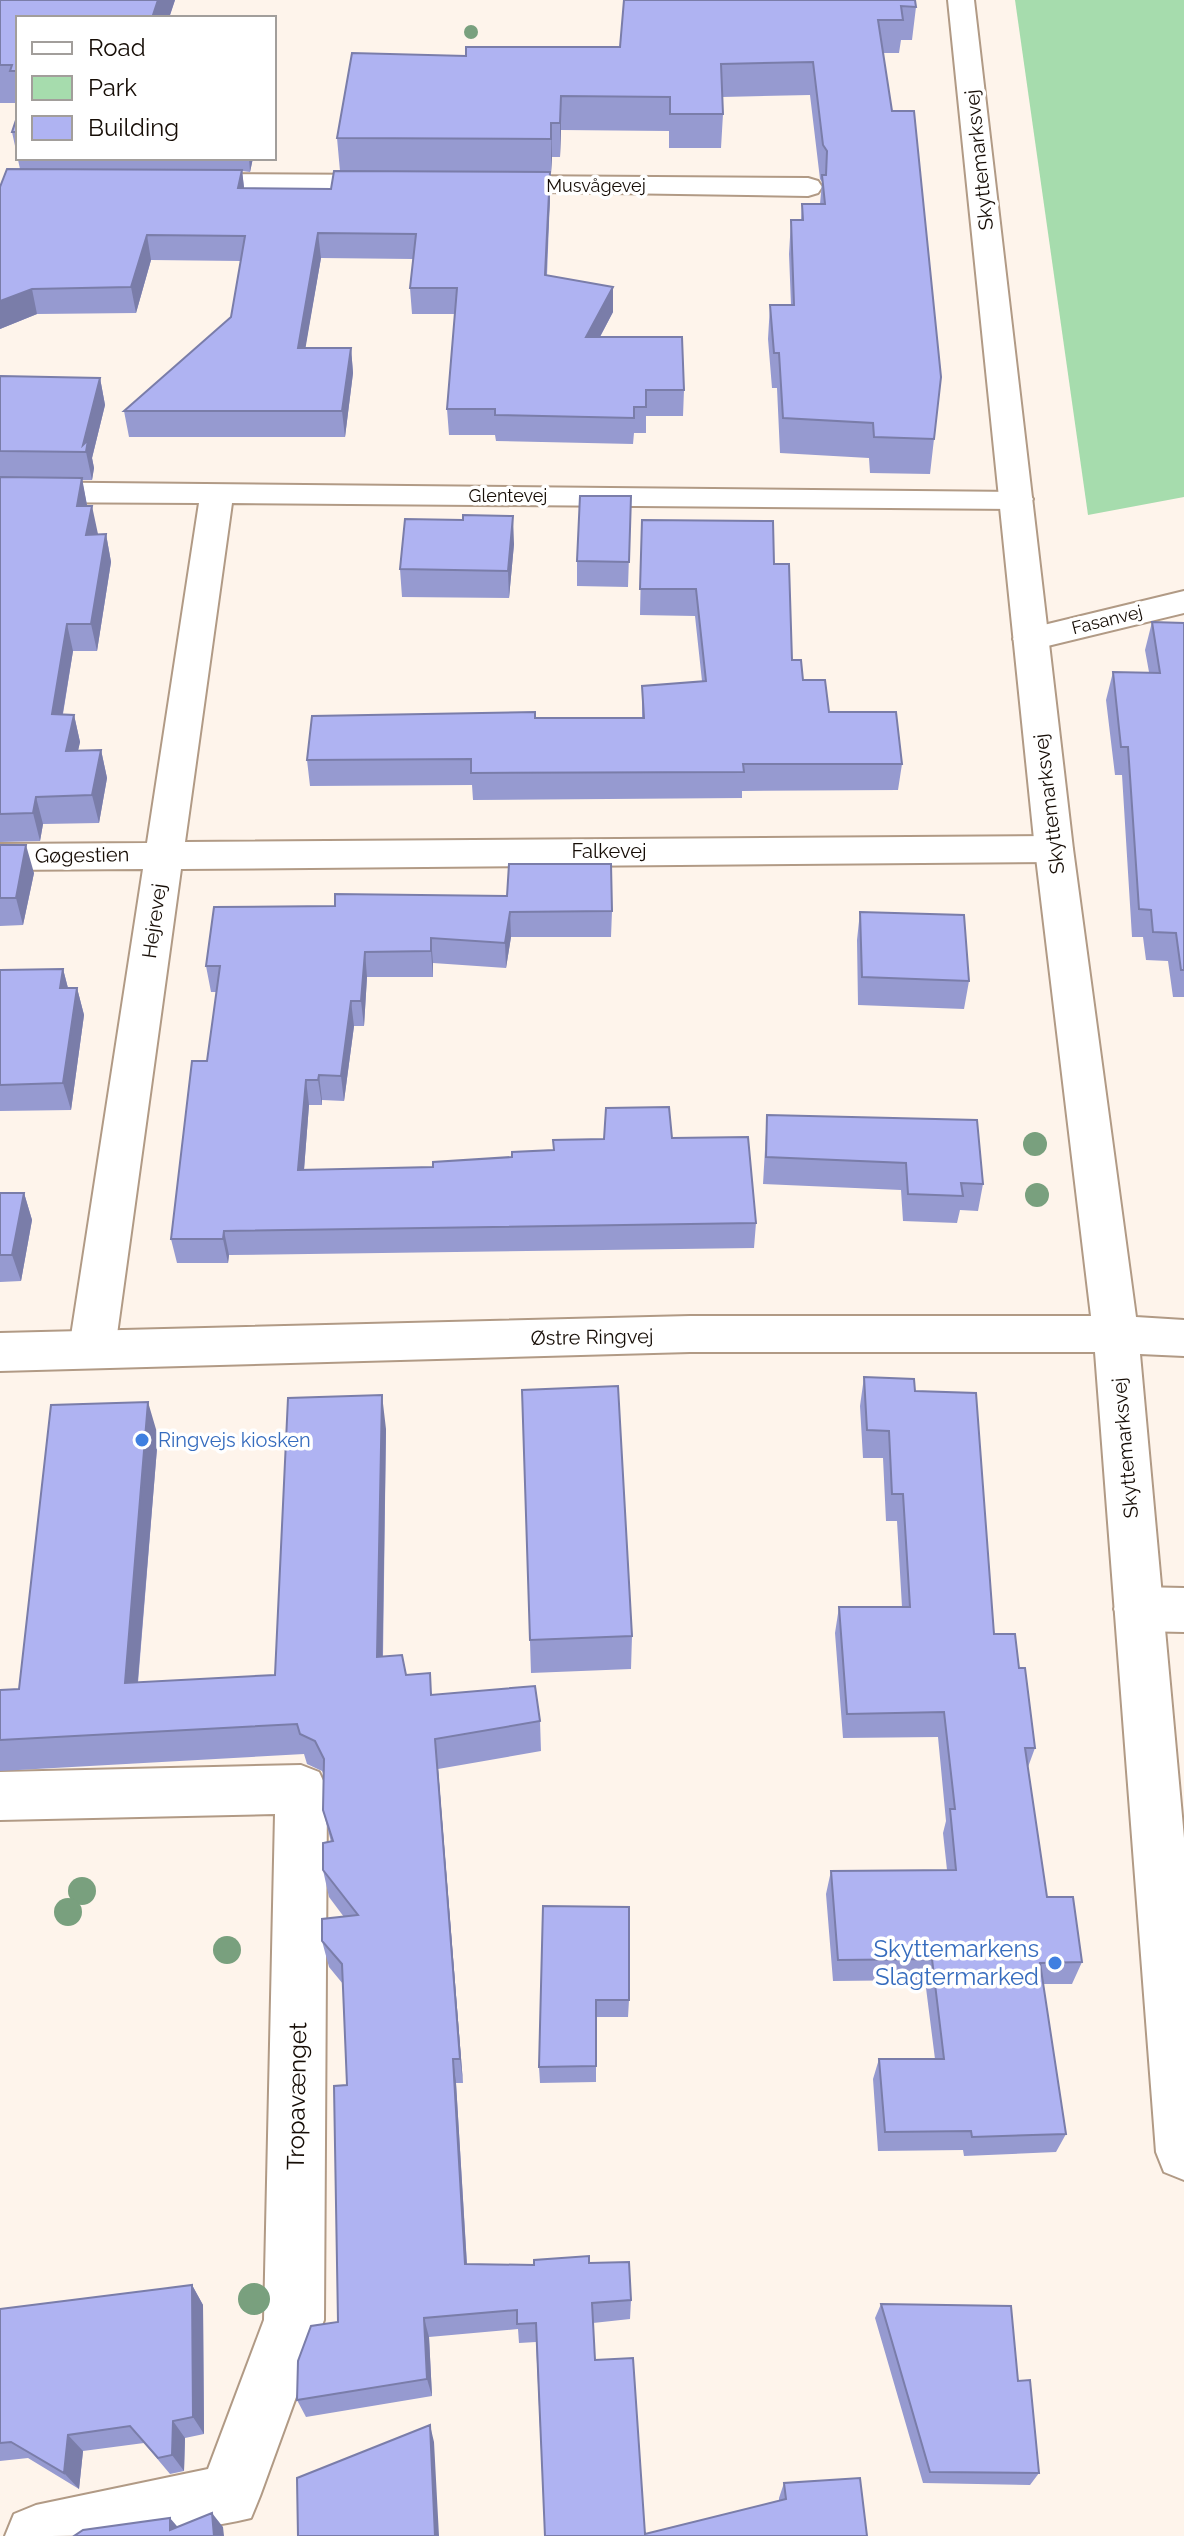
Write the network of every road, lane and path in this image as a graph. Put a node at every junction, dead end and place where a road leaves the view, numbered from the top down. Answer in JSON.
{"nodes":[{"id":1,"x":961,"y":0,"type":"edge"},
{"id":2,"x":158,"y":183,"type":"edge"},
{"id":3,"x":412,"y":185,"type":"edge"},
{"id":4,"x":459,"y":185,"type":"edge"},
{"id":5,"x":808,"y":187,"type":"dead end"},
{"id":6,"x":0,"y":492,"type":"edge"},
{"id":7,"x":217,"y":494,"type":"junction"},
{"id":8,"x":1016,"y":499,"type":"junction"},
{"id":9,"x":1184,"y":602,"type":"edge"},
{"id":10,"x":1031,"y":639,"type":"junction"},
{"id":11,"x":1054,"y":849,"type":"junction"},
{"id":12,"x":164,"y":854,"type":"junction"},
{"id":13,"x":0,"y":857,"type":"edge"},
{"id":14,"x":1116,"y":1334,"type":"junction"},
{"id":15,"x":1184,"y":1338,"type":"edge"},
{"id":16,"x":92,"y":1349,"type":"junction"},
{"id":17,"x":0,"y":1352,"type":"edge"},
{"id":18,"x":1161,"y":1610,"type":"edge"},
{"id":19,"x":0,"y":1796,"type":"edge"},
{"id":20,"x":1179,"y":2067,"type":"edge"},
{"id":21,"x":1184,"y":2152,"type":"edge"},
{"id":22,"x":36,"y":2536,"type":"edge"}],
"edges":[{"from":1,"to":8,"type":"street","name":"Skyttemarksvej"},
{"from":2,"to":3,"type":"street"},
{"from":4,"to":5,"type":"street","name":"Musvågevej"},
{"from":6,"to":7,"type":"street","name":"Glentevej"},
{"from":7,"to":8,"type":"street","name":"Glentevej"},
{"from":7,"to":12,"type":"street","name":"Hejrevej"},
{"from":8,"to":10,"type":"street","name":"Skyttemarksvej"},
{"from":9,"to":10,"type":"street","name":"Fasanvej"},
{"from":10,"to":11,"type":"street","name":"Skyttemarksvej"},
{"from":11,"to":12,"type":"street","name":"Falkevej"},
{"from":11,"to":14,"type":"street","name":"Skyttemarksvej"},
{"from":12,"to":13,"type":"street","name":"Gøgestien"},
{"from":12,"to":16,"type":"street","name":"Hejrevej"},
{"from":14,"to":15,"type":"street","name":"Østre Ringvej"},
{"from":14,"to":16,"type":"street","name":"Østre Ringvej"},
{"from":14,"to":18,"type":"street","name":"Skyttemarksvej"},
{"from":16,"to":17,"type":"street","name":"Østre Ringvej"},
{"from":18,"to":20,"type":"street","name":"Skyttemarksvej"},
{"from":19,"to":22,"type":"street","name":"Tropavænget"},
{"from":20,"to":21,"type":"street","name":"Skyttemarksvej"}]}
